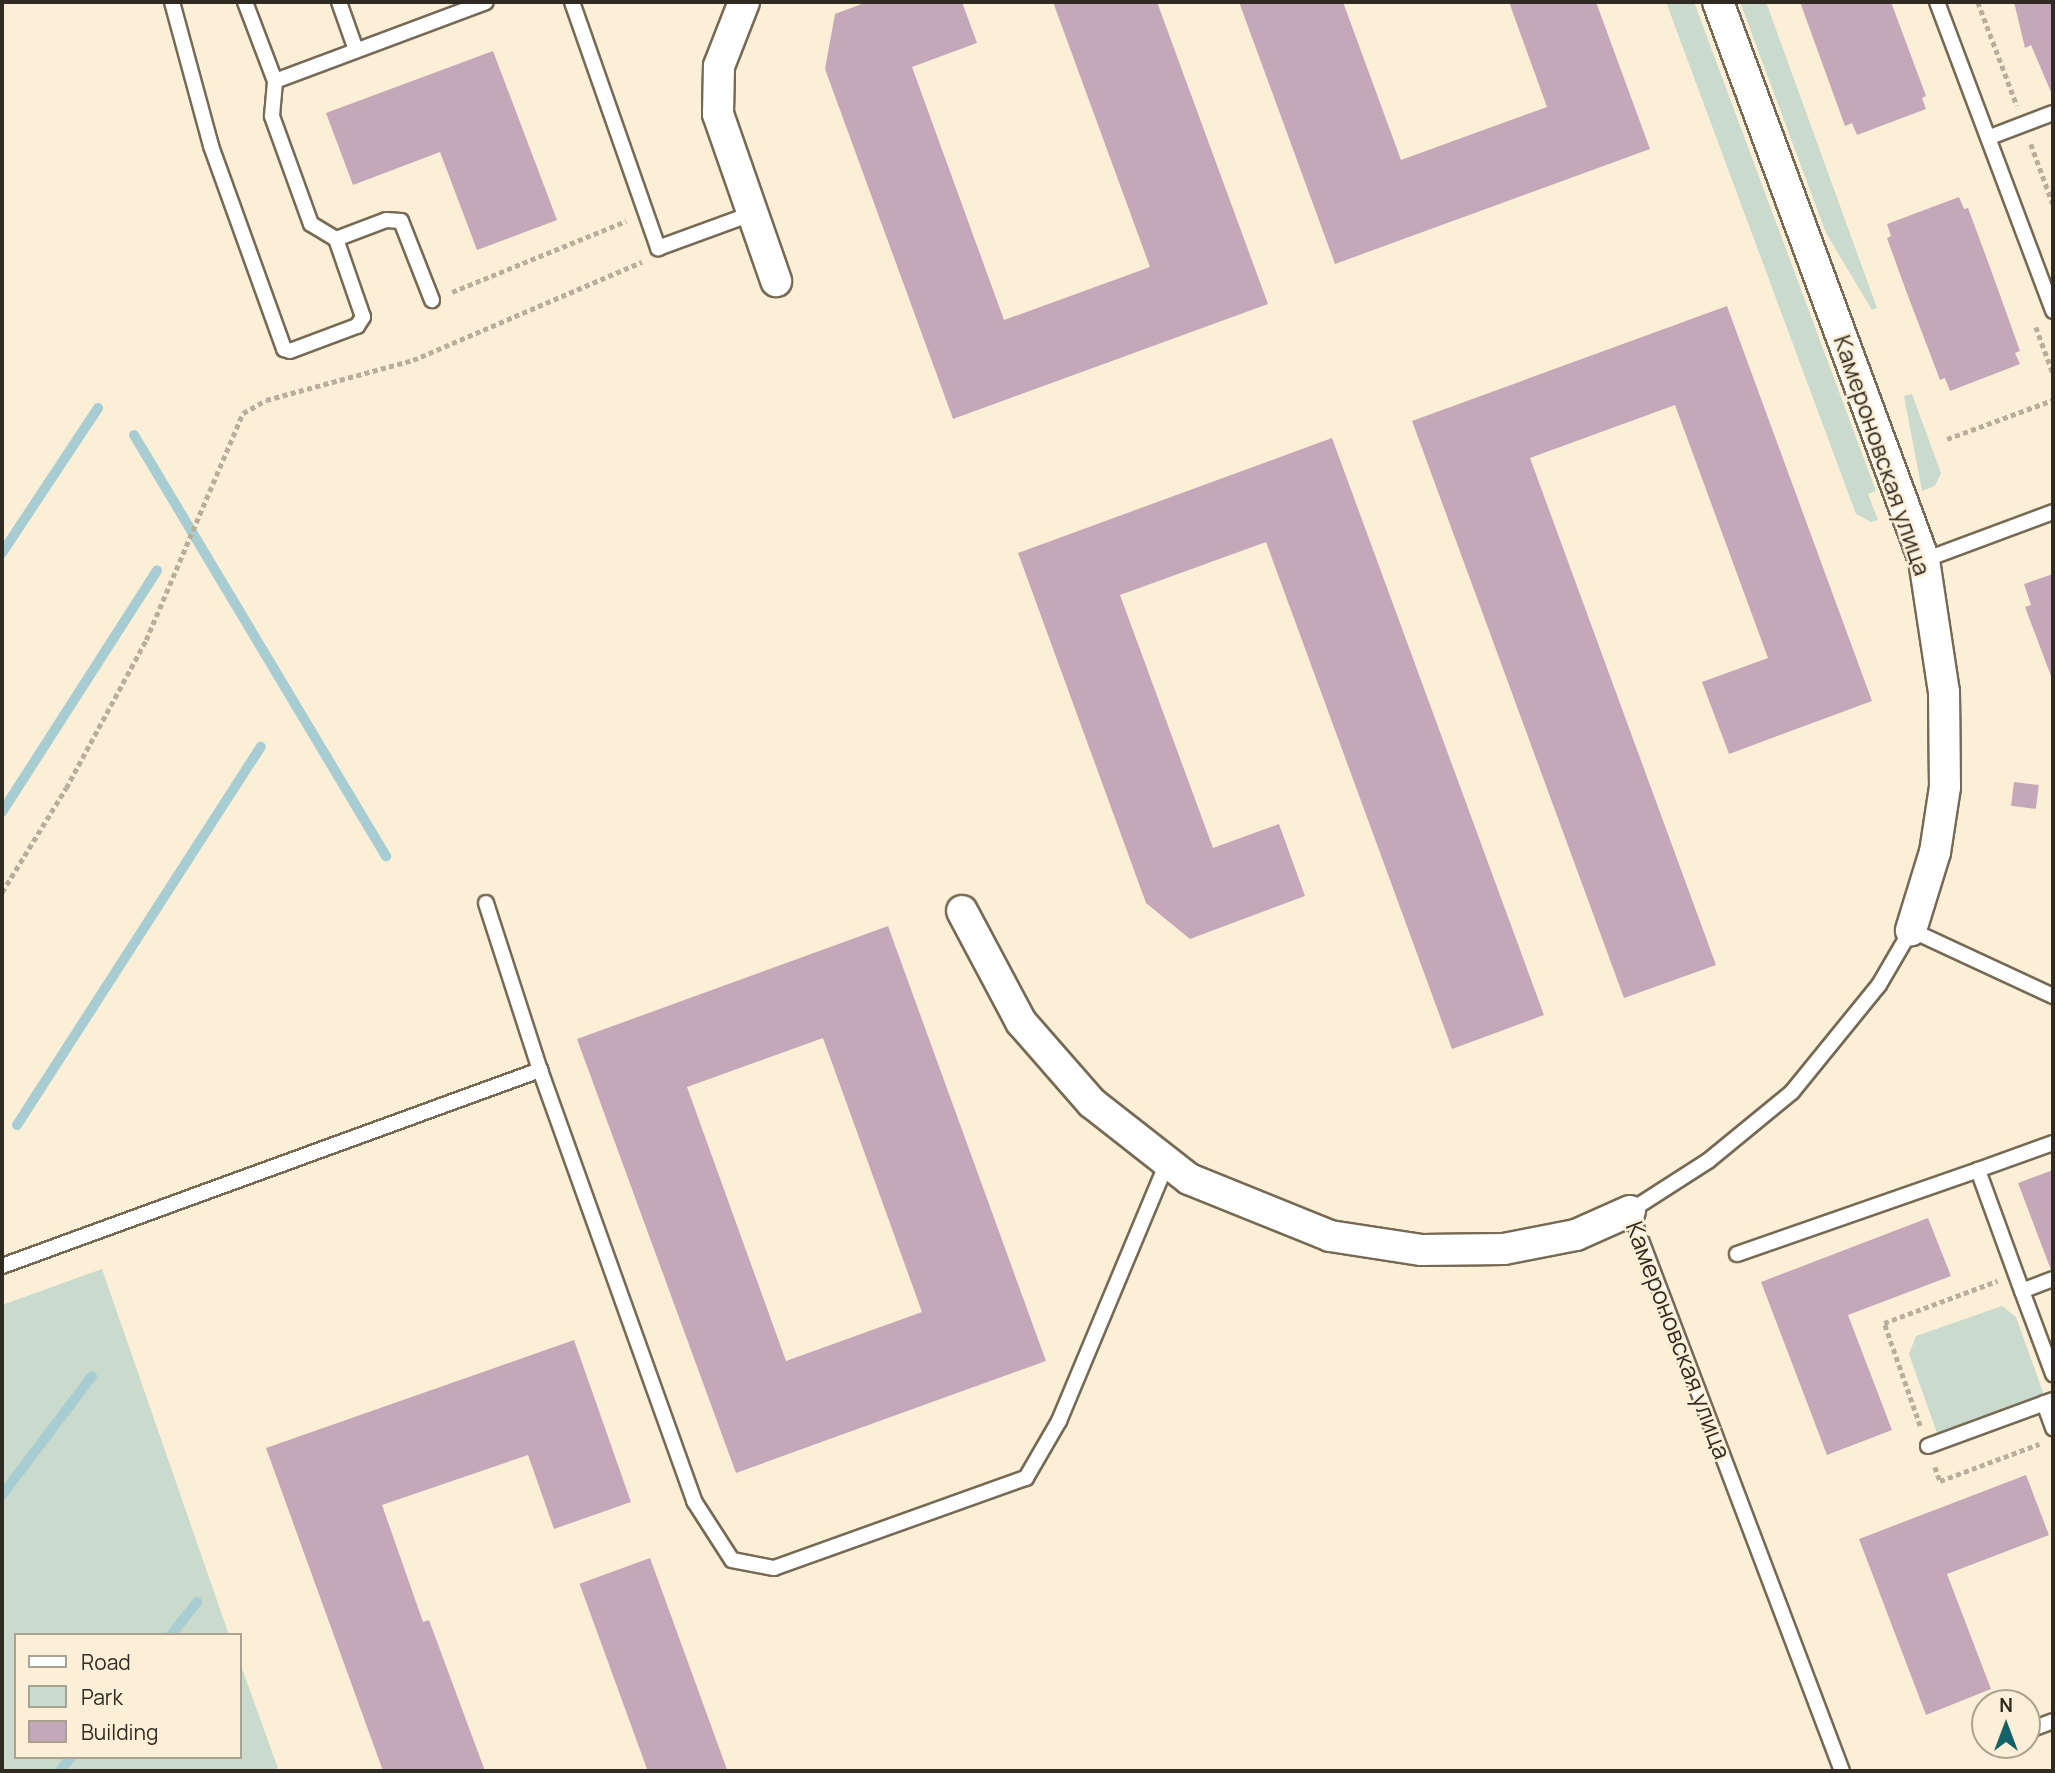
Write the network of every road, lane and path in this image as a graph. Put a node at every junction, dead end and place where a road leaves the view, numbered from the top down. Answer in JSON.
{"nodes":[{"id":1,"x":172,"y":2,"type":"edge"},
{"id":2,"x":245,"y":2,"type":"edge"},
{"id":3,"x":339,"y":2,"type":"edge"},
{"id":4,"x":486,"y":2,"type":"edge"},
{"id":5,"x":572,"y":2,"type":"edge"},
{"id":6,"x":744,"y":2,"type":"edge"},
{"id":7,"x":1718,"y":2,"type":"edge"},
{"id":8,"x":1937,"y":2,"type":"edge"},
{"id":9,"x":356,"y":50,"type":"junction"},
{"id":10,"x":275,"y":80,"type":"junction"},
{"id":11,"x":2053,"y":113,"type":"edge"},
{"id":12,"x":1990,"y":137,"type":"junction"},
{"id":13,"x":646,"y":213,"type":"junction"},
{"id":14,"x":751,"y":214,"type":"junction"},
{"id":15,"x":336,"y":239,"type":"junction"},
{"id":16,"x":658,"y":248,"type":"junction"},
{"id":17,"x":776,"y":282,"type":"dead end"},
{"id":18,"x":432,"y":300,"type":"joint"},
{"id":19,"x":2053,"y":311,"type":"edge"},
{"id":20,"x":2053,"y":400,"type":"edge"},
{"id":21,"x":1947,"y":439,"type":"dead end"},
{"id":22,"x":2053,"y":512,"type":"edge"},
{"id":23,"x":1924,"y":560,"type":"junction"},
{"id":24,"x":2,"y":892,"type":"edge"},
{"id":25,"x":486,"y":903,"type":"dead end"},
{"id":26,"x":962,"y":911,"type":"dead end"},
{"id":27,"x":1911,"y":930,"type":"junction"},
{"id":28,"x":2053,"y":996,"type":"edge"},
{"id":29,"x":540,"y":1070,"type":"junction"},
{"id":30,"x":2053,"y":1143,"type":"edge"},
{"id":31,"x":1167,"y":1163,"type":"junction"},
{"id":32,"x":1978,"y":1170,"type":"junction"},
{"id":33,"x":1630,"y":1211,"type":"junction"},
{"id":34,"x":1737,"y":1254,"type":"dead end"},
{"id":35,"x":2,"y":1266,"type":"edge"},
{"id":36,"x":2016,"y":1274,"type":"junction"},
{"id":37,"x":2053,"y":1279,"type":"edge"},
{"id":38,"x":2022,"y":1291,"type":"junction"},
{"id":39,"x":2053,"y":1374,"type":"edge"},
{"id":40,"x":2049,"y":1402,"type":"edge"},
{"id":41,"x":2053,"y":1428,"type":"edge"},
{"id":42,"x":2053,"y":1439,"type":"edge"},
{"id":43,"x":1928,"y":1446,"type":"junction"},
{"id":44,"x":1842,"y":1771,"type":"edge"}],
"edges":[{"from":1,"to":15,"type":"lane"},
{"from":2,"to":10,"type":"lane"},
{"from":3,"to":9,"type":"lane"},
{"from":4,"to":9,"type":"lane"},
{"from":5,"to":13,"type":"lane"},
{"from":6,"to":14,"type":"street"},
{"from":7,"to":23,"type":"street","name":"Камероновская улица"},
{"from":8,"to":12,"type":"lane"},
{"from":9,"to":10,"type":"lane"},
{"from":10,"to":15,"type":"lane"},
{"from":11,"to":12,"type":"lane"},
{"from":12,"to":19,"type":"lane"},
{"from":13,"to":16,"type":"lane"},
{"from":13,"to":18,"type":"path"},
{"from":14,"to":16,"type":"lane"},
{"from":14,"to":17,"type":"street"},
{"from":15,"to":18,"type":"lane"},
{"from":16,"to":24,"type":"path"},
{"from":20,"to":21,"type":"path"},
{"from":22,"to":23,"type":"lane"},
{"from":23,"to":27,"type":"street","name":"Камероновская улица"},
{"from":25,"to":29,"type":"lane"},
{"from":26,"to":31,"type":"street"},
{"from":27,"to":28,"type":"lane"},
{"from":27,"to":33,"type":"lane","name":"Камероновская улица"},
{"from":29,"to":31,"type":"lane"},
{"from":29,"to":35,"type":"lane"},
{"from":30,"to":32,"type":"lane"},
{"from":31,"to":33,"type":"street"},
{"from":32,"to":34,"type":"lane"},
{"from":32,"to":36,"type":"lane"},
{"from":33,"to":44,"type":"lane","name":"Камероновская улица"},
{"from":36,"to":38,"type":"lane"},
{"from":36,"to":43,"type":"path"},
{"from":37,"to":38,"type":"lane"},
{"from":38,"to":39,"type":"lane"},
{"from":40,"to":41,"type":"lane"},
{"from":40,"to":43,"type":"lane"},
{"from":42,"to":43,"type":"path"}]}
